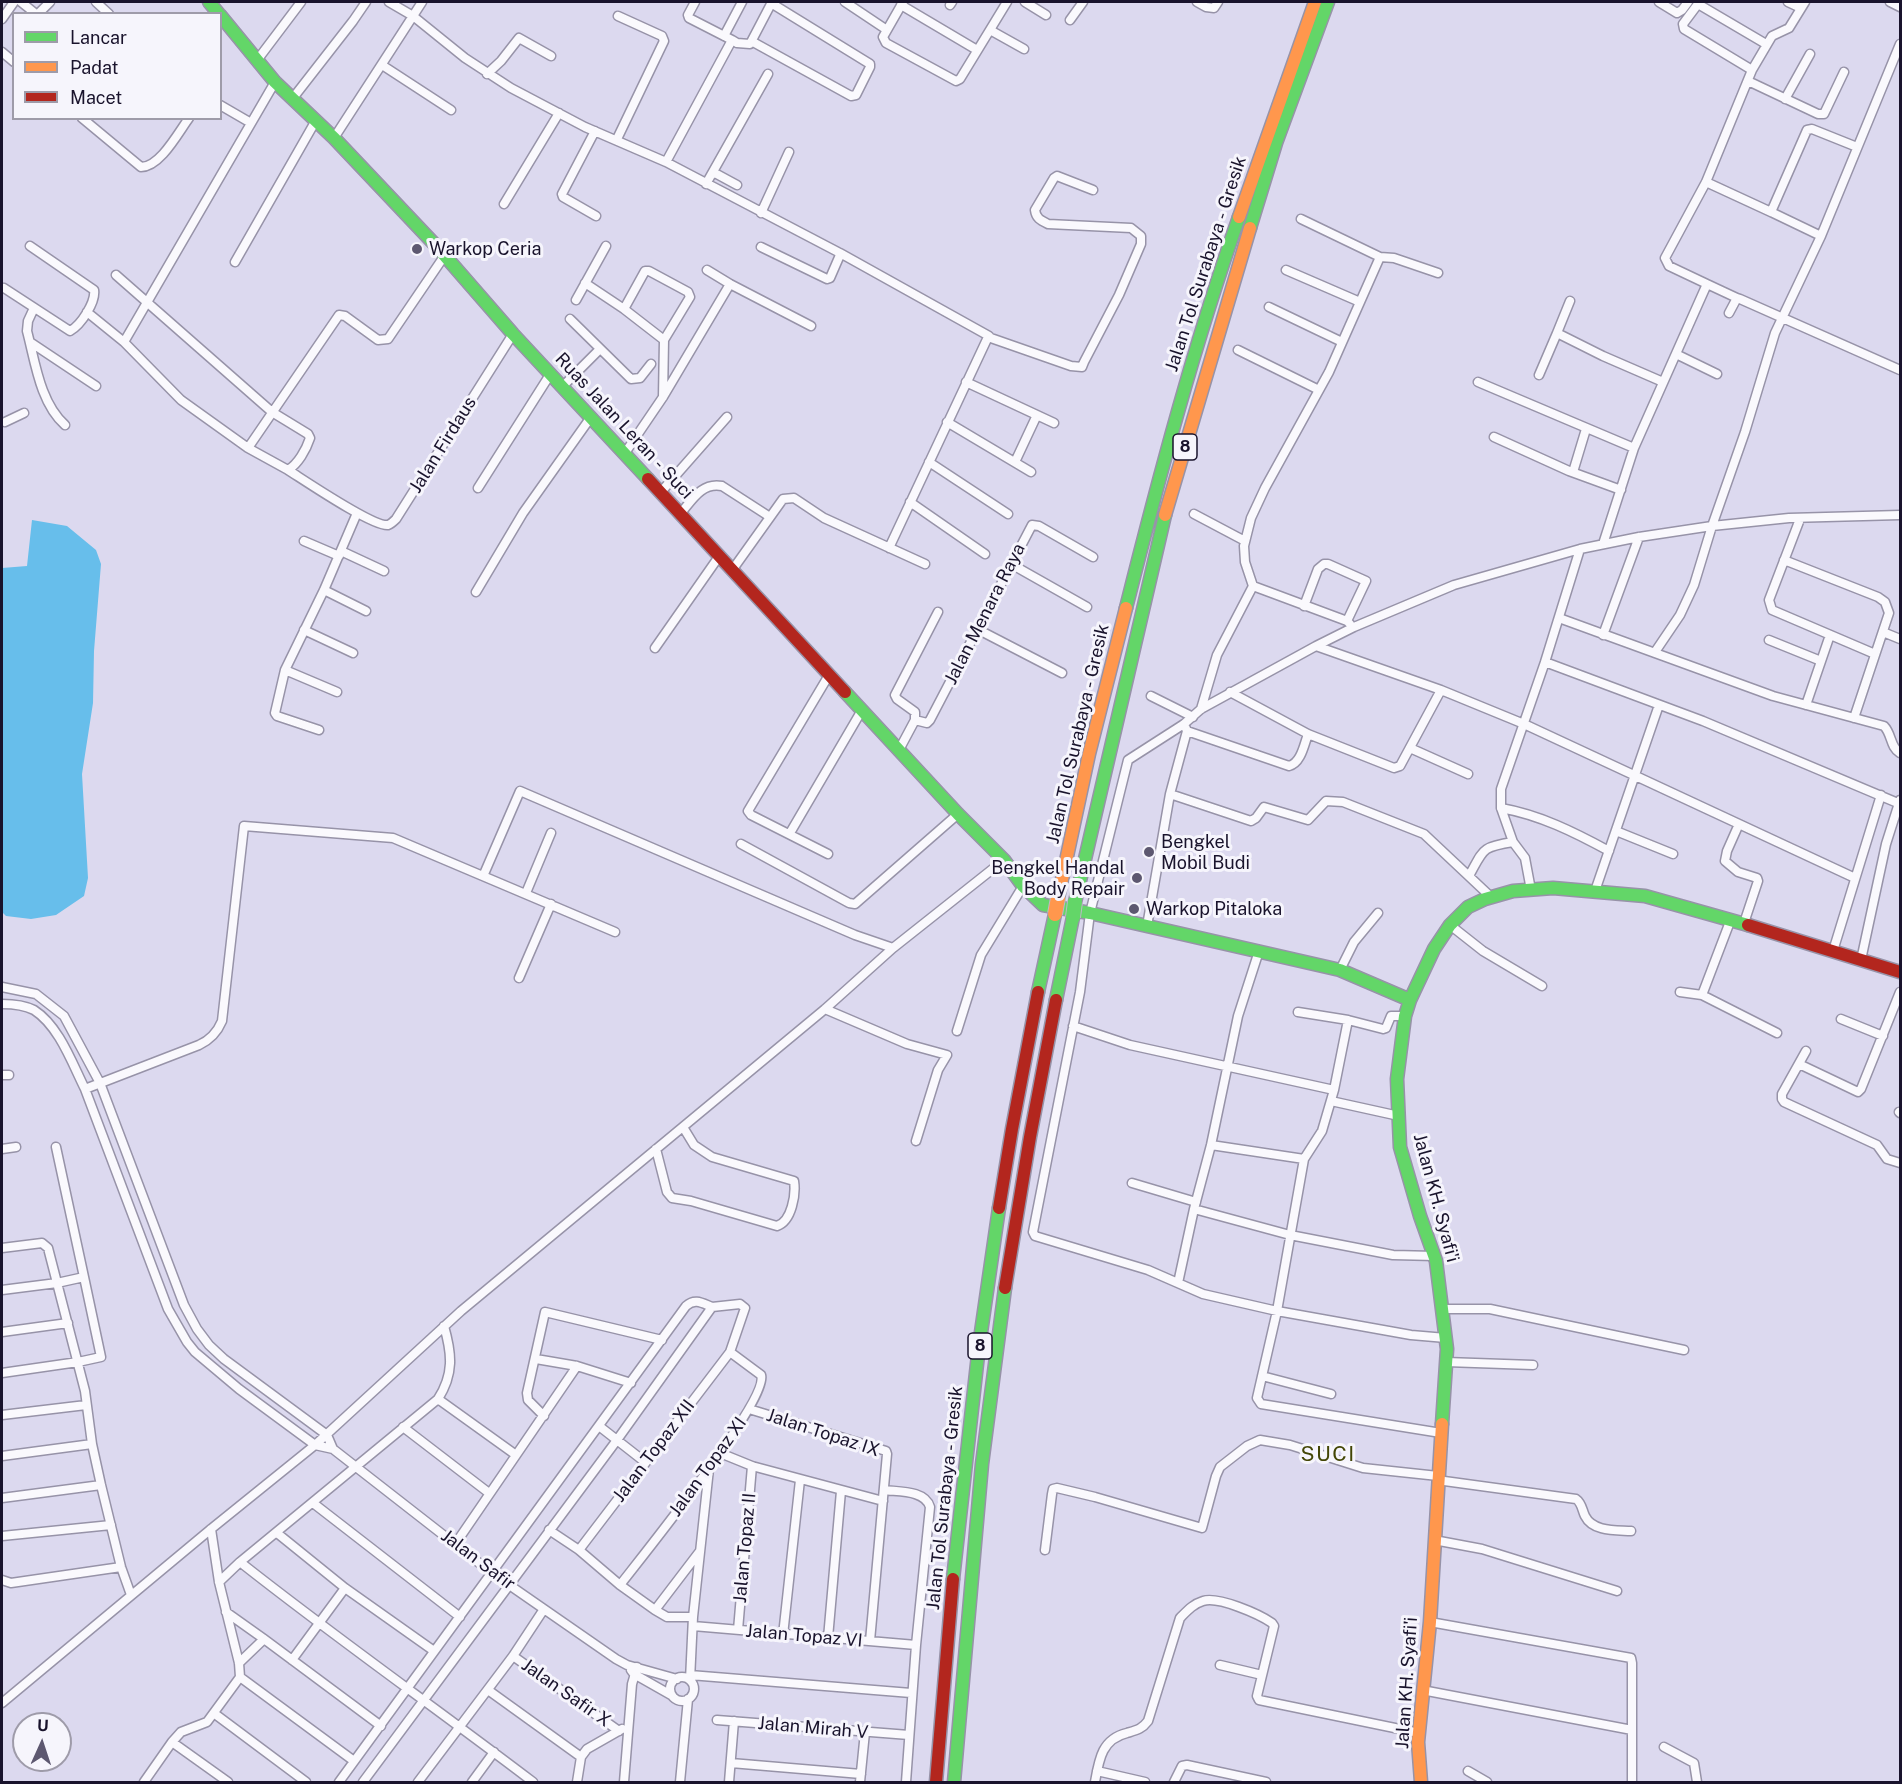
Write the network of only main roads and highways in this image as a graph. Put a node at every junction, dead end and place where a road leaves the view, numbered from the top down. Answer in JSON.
{"nodes":[{"id":1,"x":1315,"y":2,"type":"edge"},
{"id":2,"x":1328,"y":2,"type":"edge"},
{"id":3,"x":222,"y":16,"type":"edge"},
{"id":4,"x":1900,"y":972,"type":"edge"},
{"id":5,"x":1410,"y":1000,"type":"junction"},
{"id":6,"x":936,"y":1782,"type":"edge"},
{"id":7,"x":954,"y":1782,"type":"edge"},
{"id":8,"x":1422,"y":1782,"type":"edge"}],
"edges":[{"from":1,"to":6,"type":"main road","name":"Jalan Tol Surabaya - Gresik","number":"8","bridge":true},
{"from":2,"to":7,"type":"main road","name":"Jalan Tol Surabaya - Gresik","number":"8","bridge":true},
{"from":3,"to":5,"type":"main road","name":"Ruas Jalan Leran - Suci"},
{"from":4,"to":5,"type":"main road","name":"Jalan KH. Syafi'i"},
{"from":5,"to":8,"type":"main road","name":"Jalan KH. Syafi'i"}]}
